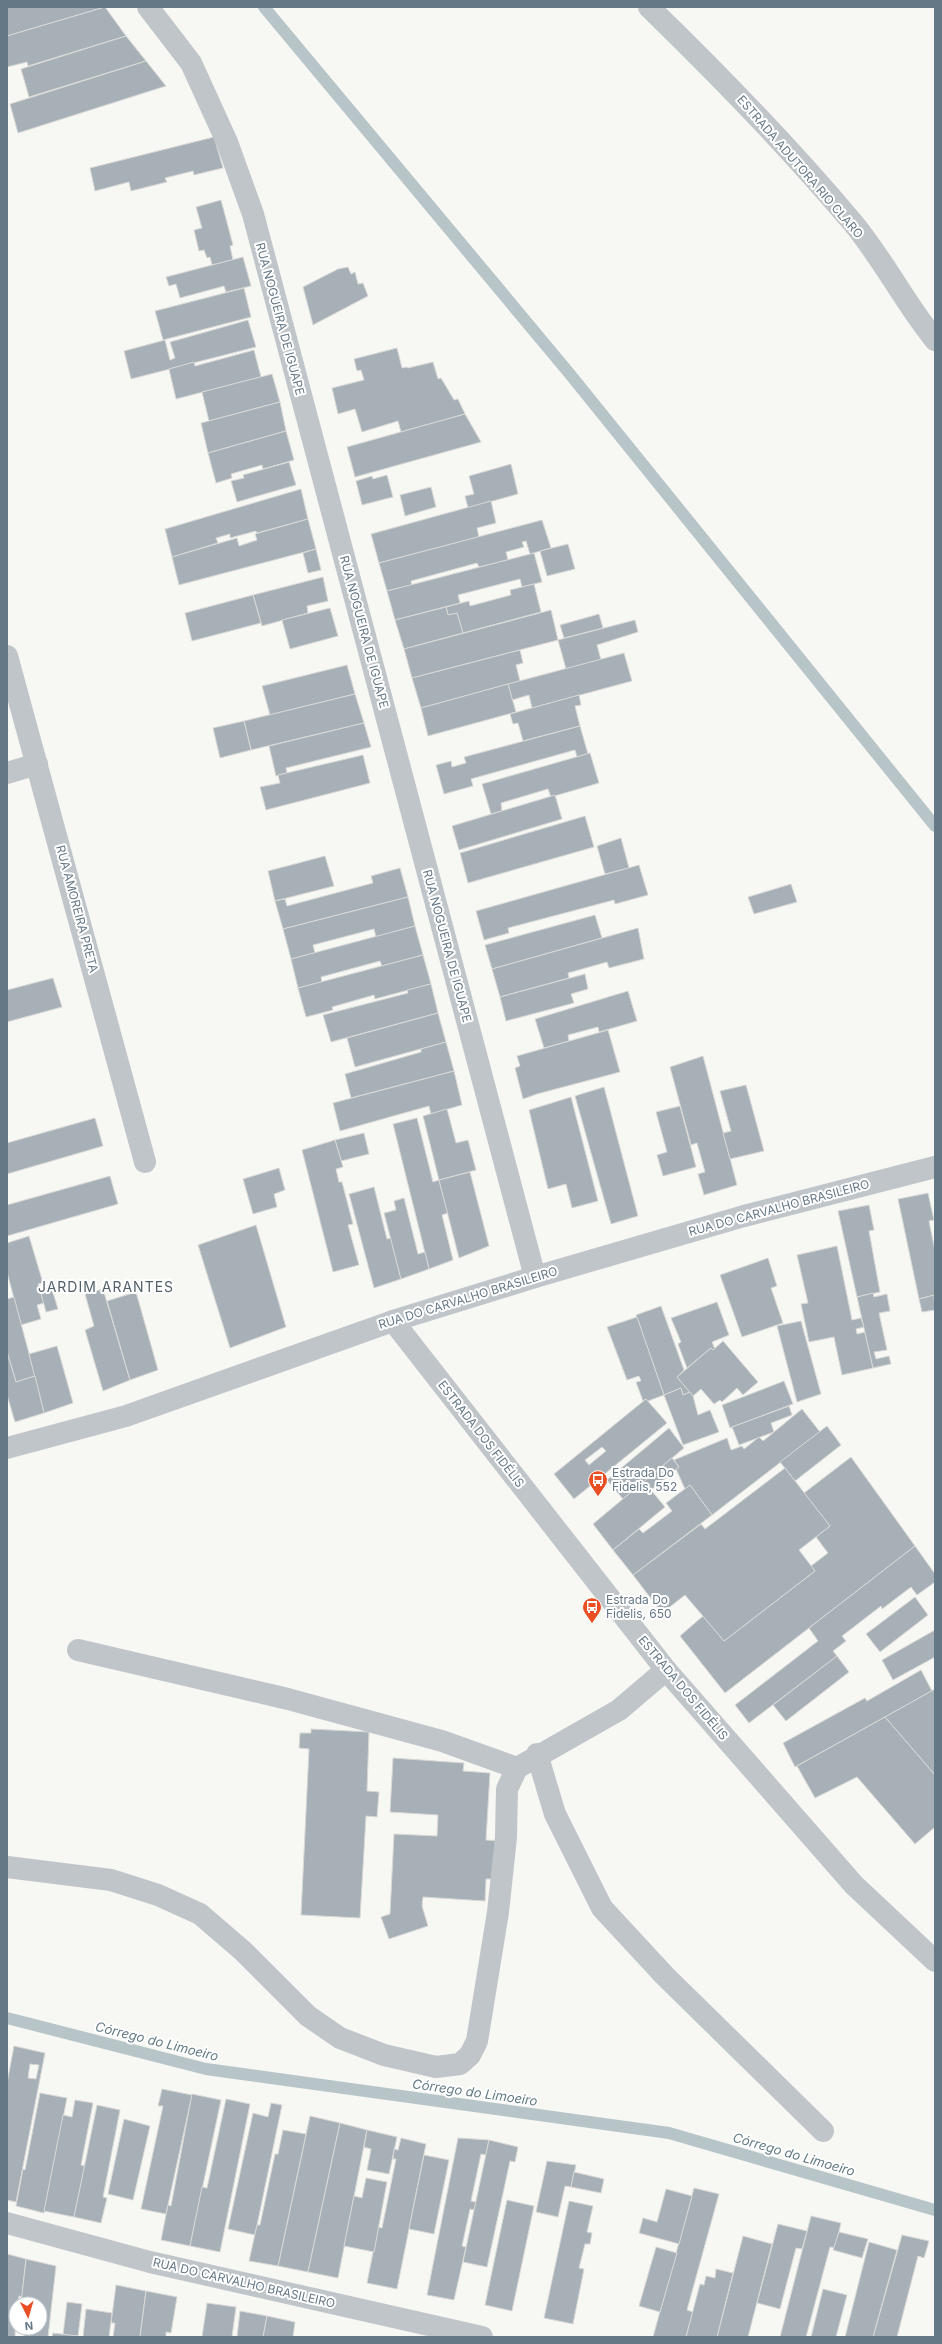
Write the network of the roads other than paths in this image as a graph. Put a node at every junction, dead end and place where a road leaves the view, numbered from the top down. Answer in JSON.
{"nodes":[{"id":1,"x":148,"y":7,"type":"edge"},
{"id":2,"x":649,"y":7,"type":"edge"},
{"id":3,"x":935,"y":340,"type":"edge"},
{"id":4,"x":7,"y":656,"type":"edge"},
{"id":5,"x":37,"y":764,"type":"junction"},
{"id":6,"x":7,"y":772,"type":"edge"},
{"id":7,"x":145,"y":1162,"type":"dead end"},
{"id":8,"x":935,"y":1167,"type":"edge"},
{"id":9,"x":535,"y":1277,"type":"junction"},
{"id":10,"x":392,"y":1321,"type":"junction"},
{"id":11,"x":7,"y":1448,"type":"edge"},
{"id":12,"x":78,"y":1650,"type":"dead end"},
{"id":13,"x":666,"y":1670,"type":"junction"},
{"id":14,"x":537,"y":1754,"type":"junction"},
{"id":15,"x":517,"y":1768,"type":"junction"},
{"id":16,"x":7,"y":1867,"type":"edge"},
{"id":17,"x":935,"y":1962,"type":"edge"},
{"id":18,"x":823,"y":2131,"type":"dead end"},
{"id":19,"x":7,"y":2223,"type":"edge"},
{"id":20,"x":482,"y":2337,"type":"edge"}],
"edges":[{"from":1,"to":9,"type":"street","name":"RUA NOGUEIRA DE IGUAPE"},
{"from":2,"to":3,"type":"street","name":"ESTRADA ADUTORA RIO CLARO"},
{"from":4,"to":5,"type":"street","name":"RUA AMOREIRA PRETA"},
{"from":5,"to":6,"type":"street"},
{"from":5,"to":7,"type":"street","name":"RUA AMOREIRA PRETA"},
{"from":8,"to":9,"type":"street","name":"RUA DO CARVALHO BRASILEIRO"},
{"from":9,"to":10,"type":"street","name":"RUA DO CARVALHO BRASILEIRO"},
{"from":10,"to":11,"type":"street","name":"RUA DO CARVALHO BRASILEIRO"},
{"from":10,"to":13,"type":"street","name":"ESTRADA DOS FIDÉLIS"},
{"from":12,"to":15,"type":"street"},
{"from":13,"to":14,"type":"street"},
{"from":13,"to":17,"type":"street","name":"ESTRADA DOS FIDÉLIS"},
{"from":14,"to":15,"type":"street"},
{"from":14,"to":18,"type":"street"},
{"from":15,"to":16,"type":"street"},
{"from":19,"to":20,"type":"street","name":"RUA DO CARVALHO BRASILEIRO"}]}
